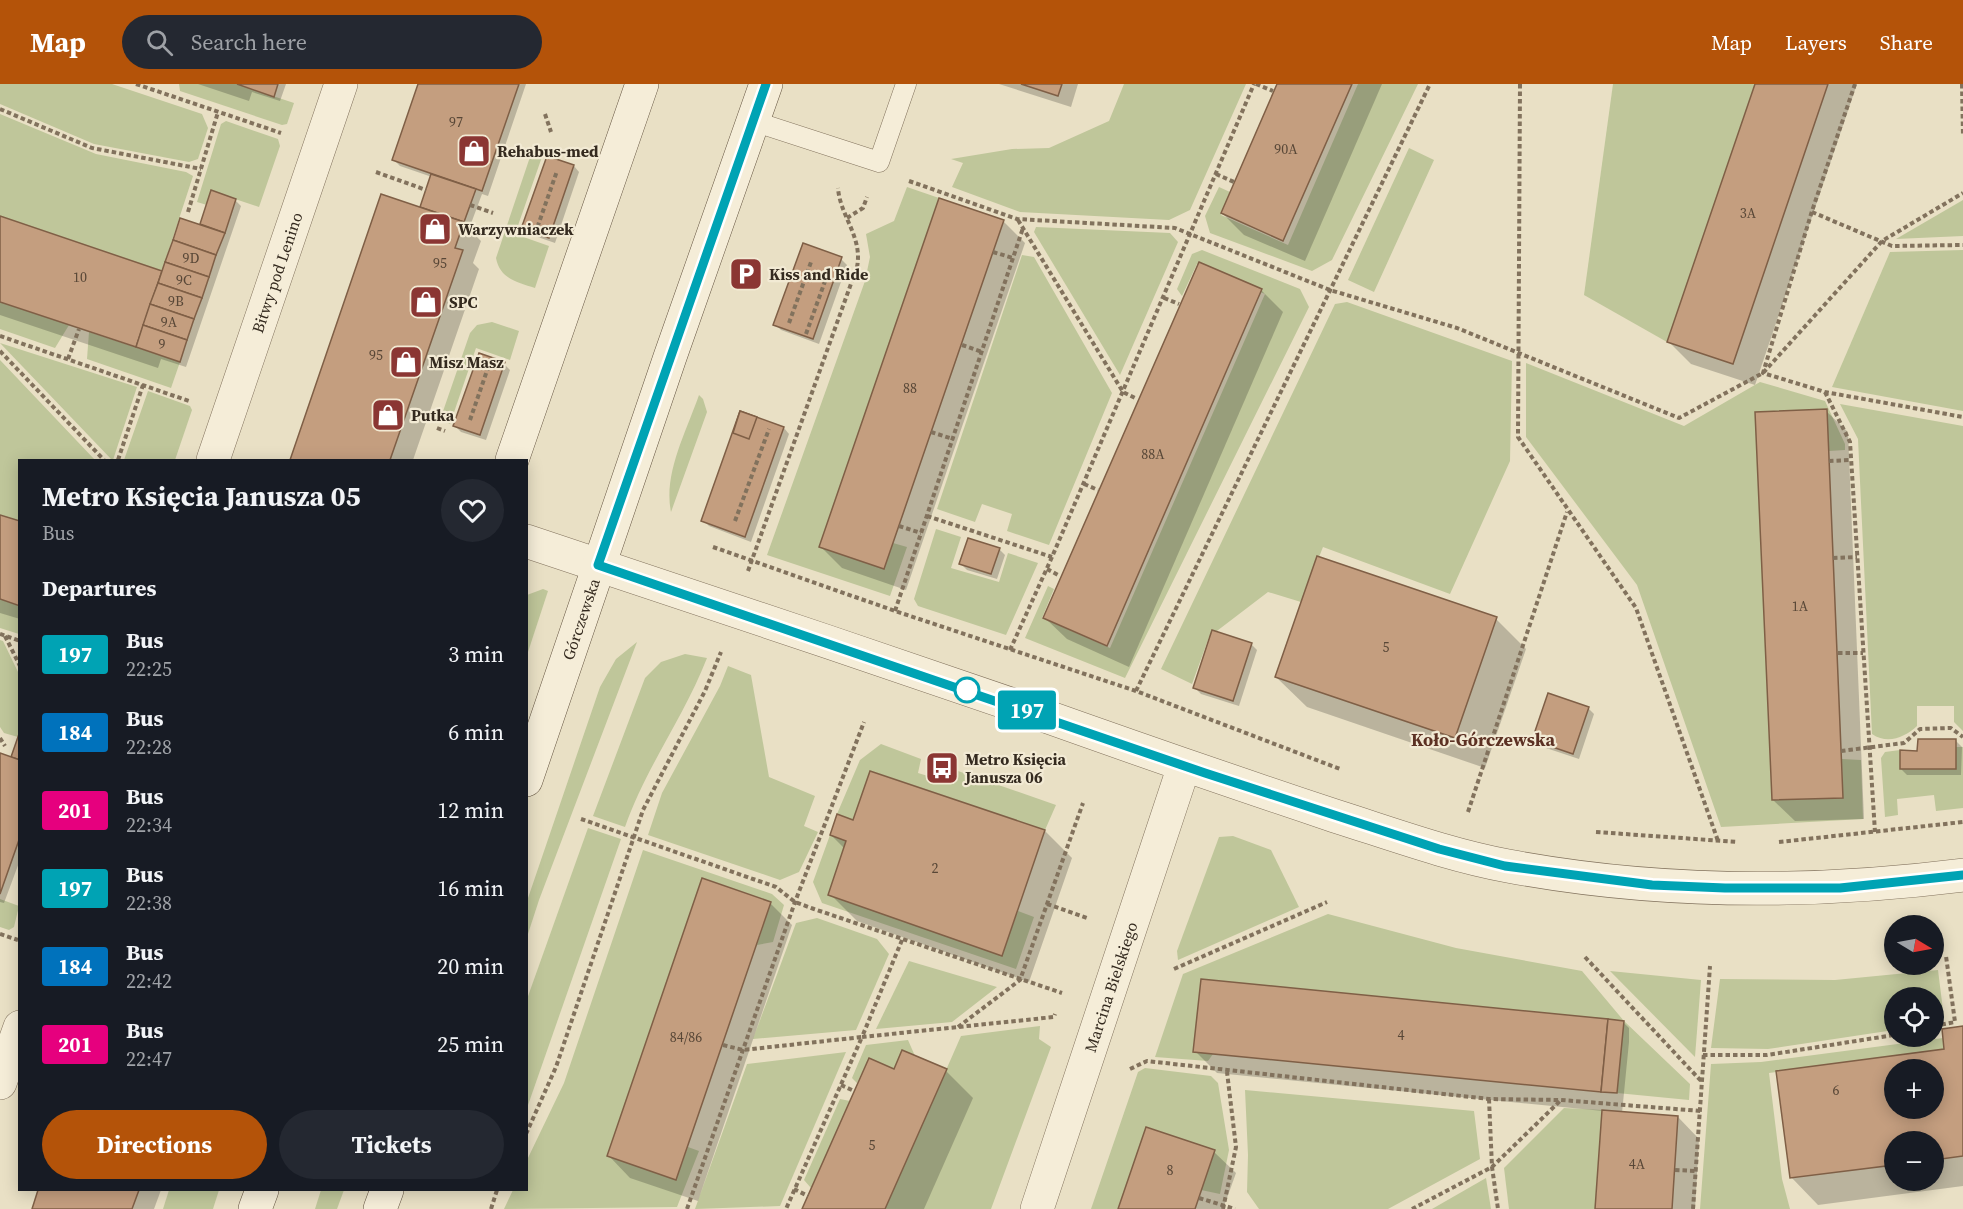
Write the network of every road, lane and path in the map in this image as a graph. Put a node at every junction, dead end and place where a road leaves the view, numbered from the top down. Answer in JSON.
{"nodes":[{"id":1,"x":136,"y":84,"type":"edge"},
{"id":2,"x":163,"y":84,"type":"edge"},
{"id":3,"x":340,"y":84,"type":"edge"},
{"id":4,"x":642,"y":84,"type":"edge"},
{"id":5,"x":766,"y":84,"type":"edge"},
{"id":6,"x":906,"y":84,"type":"edge"},
{"id":7,"x":1255,"y":84,"type":"edge"},
{"id":8,"x":1430,"y":84,"type":"edge"},
{"id":9,"x":1520,"y":84,"type":"edge"},
{"id":10,"x":1855,"y":84,"type":"edge"},
{"id":11,"x":1962,"y":84,"type":"edge"},
{"id":12,"x":1274,"y":91,"type":"dead end"},
{"id":13,"x":160,"y":92,"type":"junction"},
{"id":14,"x":0,"y":109,"type":"edge"},
{"id":15,"x":218,"y":112,"type":"junction"},
{"id":16,"x":545,"y":114,"type":"dead end"},
{"id":17,"x":753,"y":121,"type":"junction"},
{"id":18,"x":551,"y":132,"type":"dead end"},
{"id":19,"x":1963,"y":135,"type":"edge"},
{"id":20,"x":290,"y":136,"type":"dead end"},
{"id":21,"x":201,"y":169,"type":"junction"},
{"id":22,"x":557,"y":171,"type":"dead end"},
{"id":23,"x":376,"y":172,"type":"dead end"},
{"id":24,"x":1216,"y":174,"type":"junction"},
{"id":25,"x":898,"y":178,"type":"dead end"},
{"id":26,"x":840,"y":179,"type":"dead end"},
{"id":27,"x":1234,"y":182,"type":"dead end"},
{"id":28,"x":426,"y":190,"type":"dead end"},
{"id":29,"x":1963,"y":193,"type":"edge"},
{"id":30,"x":470,"y":205,"type":"dead end"},
{"id":31,"x":188,"y":212,"type":"dead end"},
{"id":32,"x":1812,"y":212,"type":"junction"},
{"id":33,"x":493,"y":213,"type":"dead end"},
{"id":34,"x":1017,"y":219,"type":"junction"},
{"id":35,"x":1023,"y":228,"type":"junction"},
{"id":36,"x":535,"y":234,"type":"dead end"},
{"id":37,"x":1192,"y":234,"type":"junction"},
{"id":38,"x":1881,"y":241,"type":"junction"},
{"id":39,"x":1963,"y":246,"type":"edge"},
{"id":40,"x":993,"y":252,"type":"dead end"},
{"id":41,"x":1013,"y":258,"type":"junction"},
{"id":42,"x":811,"y":262,"type":"dead end"},
{"id":43,"x":828,"y":273,"type":"dead end"},
{"id":44,"x":1330,"y":290,"type":"junction"},
{"id":45,"x":1164,"y":298,"type":"junction"},
{"id":46,"x":1179,"y":304,"type":"dead end"},
{"id":47,"x":789,"y":323,"type":"dead end"},
{"id":48,"x":79,"y":329,"type":"dead end"},
{"id":49,"x":806,"y":334,"type":"dead end"},
{"id":50,"x":0,"y":336,"type":"edge"},
{"id":51,"x":962,"y":345,"type":"dead end"},
{"id":52,"x":0,"y":351,"type":"edge"},
{"id":53,"x":982,"y":352,"type":"junction"},
{"id":54,"x":1520,"y":353,"type":"junction"},
{"id":55,"x":68,"y":359,"type":"junction"},
{"id":56,"x":491,"y":359,"type":"dead end"},
{"id":57,"x":1763,"y":373,"type":"junction"},
{"id":58,"x":143,"y":385,"type":"junction"},
{"id":59,"x":1123,"y":392,"type":"junction"},
{"id":60,"x":1825,"y":392,"type":"junction"},
{"id":61,"x":1137,"y":399,"type":"dead end"},
{"id":62,"x":191,"y":402,"type":"dead end"},
{"id":63,"x":1963,"y":417,"type":"edge"},
{"id":64,"x":470,"y":420,"type":"dead end"},
{"id":65,"x":437,"y":429,"type":"dead end"},
{"id":66,"x":769,"y":429,"type":"dead end"},
{"id":67,"x":445,"y":431,"type":"dead end"},
{"id":68,"x":931,"y":432,"type":"dead end"},
{"id":69,"x":953,"y":439,"type":"junction"},
{"id":70,"x":103,"y":459,"type":"edge"},
{"id":71,"x":118,"y":459,"type":"edge"},
{"id":72,"x":213,"y":459,"type":"edge"},
{"id":73,"x":512,"y":459,"type":"edge"},
{"id":74,"x":1851,"y":460,"type":"junction"},
{"id":75,"x":1829,"y":461,"type":"dead end"},
{"id":76,"x":1084,"y":484,"type":"junction"},
{"id":77,"x":1098,"y":490,"type":"dead end"},
{"id":78,"x":1568,"y":511,"type":"junction"},
{"id":79,"x":927,"y":516,"type":"junction"},
{"id":80,"x":735,"y":521,"type":"dead end"},
{"id":81,"x":899,"y":526,"type":"dead end"},
{"id":82,"x":922,"y":533,"type":"junction"},
{"id":83,"x":528,"y":542,"type":"edge"},
{"id":84,"x":714,"y":547,"type":"dead end"},
{"id":85,"x":1052,"y":557,"type":"junction"},
{"id":86,"x":1857,"y":557,"type":"junction"},
{"id":87,"x":1833,"y":558,"type":"dead end"},
{"id":88,"x":752,"y":561,"type":"junction"},
{"id":89,"x":598,"y":565,"type":"junction"},
{"id":90,"x":1047,"y":569,"type":"junction"},
{"id":91,"x":747,"y":573,"type":"dead end"},
{"id":92,"x":1060,"y":576,"type":"dead end"},
{"id":93,"x":895,"y":611,"type":"junction"},
{"id":94,"x":3,"y":635,"type":"edge"},
{"id":95,"x":18,"y":640,"type":"edge"},
{"id":96,"x":722,"y":649,"type":"dead end"},
{"id":97,"x":1010,"y":650,"type":"junction"},
{"id":98,"x":1863,"y":652,"type":"junction"},
{"id":99,"x":1838,"y":653,"type":"dead end"},
{"id":100,"x":18,"y":662,"type":"edge"},
{"id":101,"x":1136,"y":691,"type":"junction"},
{"id":102,"x":864,"y":722,"type":"dead end"},
{"id":103,"x":1963,"y":737,"type":"edge"},
{"id":104,"x":0,"y":738,"type":"edge"},
{"id":105,"x":5,"y":746,"type":"dead end"},
{"id":106,"x":1868,"y":749,"type":"junction"},
{"id":107,"x":1841,"y":751,"type":"dead end"},
{"id":108,"x":1184,"y":766,"type":"junction"},
{"id":109,"x":1342,"y":770,"type":"dead end"},
{"id":110,"x":528,"y":774,"type":"edge"},
{"id":111,"x":1083,"y":803,"type":"dead end"},
{"id":112,"x":1458,"y":811,"type":"dead end"},
{"id":113,"x":1467,"y":813,"type":"junction"},
{"id":114,"x":1478,"y":815,"type":"dead end"},
{"id":115,"x":581,"y":819,"type":"dead end"},
{"id":116,"x":1963,"y":822,"type":"edge"},
{"id":117,"x":1594,"y":832,"type":"dead end"},
{"id":118,"x":1875,"y":832,"type":"junction"},
{"id":119,"x":634,"y":838,"type":"junction"},
{"id":120,"x":1718,"y":841,"type":"junction"},
{"id":121,"x":1741,"y":842,"type":"dead end"},
{"id":122,"x":1775,"y":842,"type":"dead end"},
{"id":123,"x":1963,"y":875,"type":"edge"},
{"id":124,"x":795,"y":902,"type":"junction"},
{"id":125,"x":1327,"y":902,"type":"dead end"},
{"id":126,"x":1047,"y":904,"type":"junction"},
{"id":127,"x":1092,"y":907,"type":"dead end"},
{"id":128,"x":1088,"y":918,"type":"junction"},
{"id":129,"x":1084,"y":929,"type":"dead end"},
{"id":130,"x":0,"y":934,"type":"edge"},
{"id":131,"x":18,"y":940,"type":"dead end"},
{"id":132,"x":902,"y":940,"type":"junction"},
{"id":133,"x":1946,"y":956,"type":"dead end"},
{"id":134,"x":1585,"y":957,"type":"dead end"},
{"id":135,"x":1710,"y":966,"type":"dead end"},
{"id":136,"x":1174,"y":969,"type":"dead end"},
{"id":137,"x":1020,"y":980,"type":"junction"},
{"id":138,"x":1066,"y":983,"type":"dead end"},
{"id":139,"x":1062,"y":994,"type":"junction"},
{"id":140,"x":1059,"y":1002,"type":"dead end"},
{"id":141,"x":1056,"y":1009,"type":"dead end"},
{"id":142,"x":1963,"y":1021,"type":"edge"},
{"id":143,"x":1955,"y":1022,"type":"junction"},
{"id":144,"x":1944,"y":1024,"type":"edge"},
{"id":145,"x":957,"y":1028,"type":"junction"},
{"id":146,"x":18,"y":1033,"type":"edge"},
{"id":147,"x":862,"y":1037,"type":"junction"},
{"id":148,"x":1884,"y":1037,"type":"edge"},
{"id":149,"x":723,"y":1045,"type":"dead end"},
{"id":150,"x":743,"y":1050,"type":"junction"},
{"id":151,"x":1703,"y":1055,"type":"junction"},
{"id":152,"x":1147,"y":1061,"type":"dead end"},
{"id":153,"x":1227,"y":1072,"type":"junction"},
{"id":154,"x":0,"y":1083,"type":"edge"},
{"id":155,"x":1703,"y":1083,"type":"junction"},
{"id":156,"x":841,"y":1085,"type":"junction"},
{"id":157,"x":854,"y":1091,"type":"dead end"},
{"id":158,"x":1489,"y":1099,"type":"junction"},
{"id":159,"x":1561,"y":1100,"type":"junction"},
{"id":160,"x":1701,"y":1111,"type":"junction"},
{"id":161,"x":528,"y":1130,"type":"edge"},
{"id":162,"x":1492,"y":1167,"type":"junction"},
{"id":163,"x":1675,"y":1170,"type":"dead end"},
{"id":164,"x":1696,"y":1171,"type":"junction"},
{"id":165,"x":794,"y":1189,"type":"junction"},
{"id":166,"x":262,"y":1191,"type":"edge"},
{"id":167,"x":387,"y":1191,"type":"edge"},
{"id":168,"x":497,"y":1191,"type":"edge"},
{"id":169,"x":808,"y":1196,"type":"dead end"},
{"id":170,"x":1199,"y":1198,"type":"dead end"},
{"id":171,"x":1224,"y":1207,"type":"edge"},
{"id":172,"x":255,"y":1209,"type":"edge"},
{"id":173,"x":380,"y":1209,"type":"edge"},
{"id":174,"x":491,"y":1209,"type":"edge"},
{"id":175,"x":687,"y":1209,"type":"edge"},
{"id":176,"x":786,"y":1209,"type":"edge"},
{"id":177,"x":1037,"y":1209,"type":"edge"},
{"id":178,"x":1235,"y":1209,"type":"edge"},
{"id":179,"x":1412,"y":1209,"type":"edge"},
{"id":180,"x":1498,"y":1209,"type":"edge"},
{"id":181,"x":1694,"y":1209,"type":"edge"}],
"edges":[{"from":1,"to":13,"type":"path"},
{"from":2,"to":13,"type":"path"},
{"from":3,"to":72,"type":"street","name":"Bitwy pod Lenino"},
{"from":4,"to":73,"type":"street"},
{"from":5,"to":17,"type":"street","name":"Górczewska"},
{"from":6,"to":17,"type":"lane"},
{"from":7,"to":12,"type":"path"},
{"from":7,"to":24,"type":"path"},
{"from":8,"to":44,"type":"path"},
{"from":9,"to":54,"type":"path"},
{"from":10,"to":32,"type":"path"},
{"from":11,"to":19,"type":"path"},
{"from":13,"to":15,"type":"path"},
{"from":14,"to":21,"type":"path"},
{"from":15,"to":20,"type":"path"},
{"from":15,"to":21,"type":"path"},
{"from":16,"to":18,"type":"path"},
{"from":17,"to":89,"type":"street","name":"Górczewska"},
{"from":21,"to":31,"type":"path"},
{"from":22,"to":36,"type":"path"},
{"from":23,"to":28,"type":"path"},
{"from":24,"to":27,"type":"path"},
{"from":24,"to":37,"type":"path"},
{"from":25,"to":34,"type":"path"},
{"from":26,"to":88,"type":"path"},
{"from":29,"to":38,"type":"path"},
{"from":30,"to":33,"type":"path"},
{"from":32,"to":38,"type":"path"},
{"from":32,"to":57,"type":"path"},
{"from":34,"to":35,"type":"path"},
{"from":34,"to":37,"type":"path"},
{"from":35,"to":41,"type":"path"},
{"from":35,"to":59,"type":"path"},
{"from":37,"to":44,"type":"path"},
{"from":37,"to":45,"type":"path"},
{"from":38,"to":39,"type":"path"},
{"from":38,"to":57,"type":"path"},
{"from":40,"to":41,"type":"path"},
{"from":41,"to":53,"type":"path"},
{"from":42,"to":47,"type":"path"},
{"from":43,"to":49,"type":"path"},
{"from":44,"to":54,"type":"path"},
{"from":44,"to":101,"type":"path"},
{"from":45,"to":46,"type":"path"},
{"from":45,"to":59,"type":"path"},
{"from":48,"to":55,"type":"path"},
{"from":50,"to":55,"type":"path"},
{"from":51,"to":53,"type":"path"},
{"from":52,"to":70,"type":"path"},
{"from":53,"to":69,"type":"path"},
{"from":54,"to":57,"type":"path"},
{"from":54,"to":78,"type":"path"},
{"from":55,"to":58,"type":"path"},
{"from":56,"to":64,"type":"path"},
{"from":57,"to":60,"type":"path"},
{"from":58,"to":62,"type":"path"},
{"from":58,"to":71,"type":"path"},
{"from":59,"to":61,"type":"path"},
{"from":59,"to":76,"type":"path"},
{"from":60,"to":63,"type":"path"},
{"from":60,"to":74,"type":"path"},
{"from":65,"to":67,"type":"path"},
{"from":66,"to":80,"type":"path"},
{"from":68,"to":69,"type":"path"},
{"from":69,"to":79,"type":"path"},
{"from":74,"to":75,"type":"path"},
{"from":74,"to":86,"type":"path"},
{"from":76,"to":77,"type":"path"},
{"from":76,"to":85,"type":"path"},
{"from":78,"to":113,"type":"path"},
{"from":78,"to":120,"type":"path"},
{"from":79,"to":82,"type":"path"},
{"from":79,"to":85,"type":"path"},
{"from":81,"to":82,"type":"path"},
{"from":82,"to":93,"type":"path"},
{"from":83,"to":89,"type":"street"},
{"from":84,"to":88,"type":"path"},
{"from":85,"to":90,"type":"path"},
{"from":86,"to":87,"type":"path"},
{"from":86,"to":98,"type":"path"},
{"from":88,"to":91,"type":"path"},
{"from":88,"to":93,"type":"path"},
{"from":89,"to":108,"type":"street"},
{"from":89,"to":110,"type":"street","name":"Górczewska"},
{"from":90,"to":92,"type":"path"},
{"from":90,"to":97,"type":"path"},
{"from":93,"to":97,"type":"path"},
{"from":94,"to":95,"type":"path"},
{"from":94,"to":100,"type":"path"},
{"from":96,"to":119,"type":"path"},
{"from":97,"to":101,"type":"path"},
{"from":98,"to":99,"type":"path"},
{"from":98,"to":106,"type":"path"},
{"from":101,"to":109,"type":"path"},
{"from":102,"to":124,"type":"path"},
{"from":103,"to":106,"type":"path"},
{"from":104,"to":105,"type":"path"},
{"from":106,"to":107,"type":"path"},
{"from":106,"to":118,"type":"path"},
{"from":108,"to":123,"type":"street"},
{"from":108,"to":177,"type":"street","name":"Marcina Bielskiego"},
{"from":111,"to":126,"type":"path"},
{"from":112,"to":113,"type":"path"},
{"from":113,"to":114,"type":"path"},
{"from":115,"to":119,"type":"path"},
{"from":116,"to":118,"type":"path"},
{"from":117,"to":120,"type":"path"},
{"from":118,"to":122,"type":"path"},
{"from":119,"to":124,"type":"path"},
{"from":119,"to":161,"type":"path"},
{"from":120,"to":121,"type":"path"},
{"from":124,"to":132,"type":"path"},
{"from":124,"to":150,"type":"path"},
{"from":125,"to":136,"type":"path"},
{"from":126,"to":128,"type":"path"},
{"from":126,"to":137,"type":"path"},
{"from":127,"to":128,"type":"path"},
{"from":128,"to":129,"type":"path"},
{"from":130,"to":131,"type":"path"},
{"from":132,"to":137,"type":"path"},
{"from":132,"to":147,"type":"path"},
{"from":133,"to":143,"type":"path"},
{"from":134,"to":155,"type":"path"},
{"from":135,"to":151,"type":"path"},
{"from":137,"to":139,"type":"path"},
{"from":137,"to":145,"type":"path"},
{"from":138,"to":139,"type":"path"},
{"from":139,"to":140,"type":"path"},
{"from":141,"to":145,"type":"path"},
{"from":142,"to":143,"type":"path"},
{"from":143,"to":144,"type":"path"},
{"from":145,"to":147,"type":"path"},
{"from":146,"to":154,"type":"street"},
{"from":147,"to":150,"type":"path"},
{"from":147,"to":156,"type":"path"},
{"from":148,"to":151,"type":"path"},
{"from":149,"to":150,"type":"path"},
{"from":150,"to":175,"type":"path"},
{"from":151,"to":155,"type":"path"},
{"from":152,"to":153,"type":"path"},
{"from":153,"to":158,"type":"path"},
{"from":153,"to":171,"type":"path"},
{"from":155,"to":160,"type":"path"},
{"from":156,"to":157,"type":"path"},
{"from":156,"to":165,"type":"path"},
{"from":158,"to":159,"type":"path"},
{"from":158,"to":162,"type":"path"},
{"from":159,"to":160,"type":"path"},
{"from":159,"to":162,"type":"path"},
{"from":160,"to":164,"type":"path"},
{"from":162,"to":179,"type":"path"},
{"from":162,"to":180,"type":"path"},
{"from":163,"to":164,"type":"path"},
{"from":164,"to":181,"type":"path"},
{"from":165,"to":169,"type":"path"},
{"from":165,"to":176,"type":"path"},
{"from":166,"to":172,"type":"street"},
{"from":167,"to":173,"type":"street"},
{"from":168,"to":174,"type":"path"},
{"from":170,"to":171,"type":"path"},
{"from":171,"to":178,"type":"path"}]}
